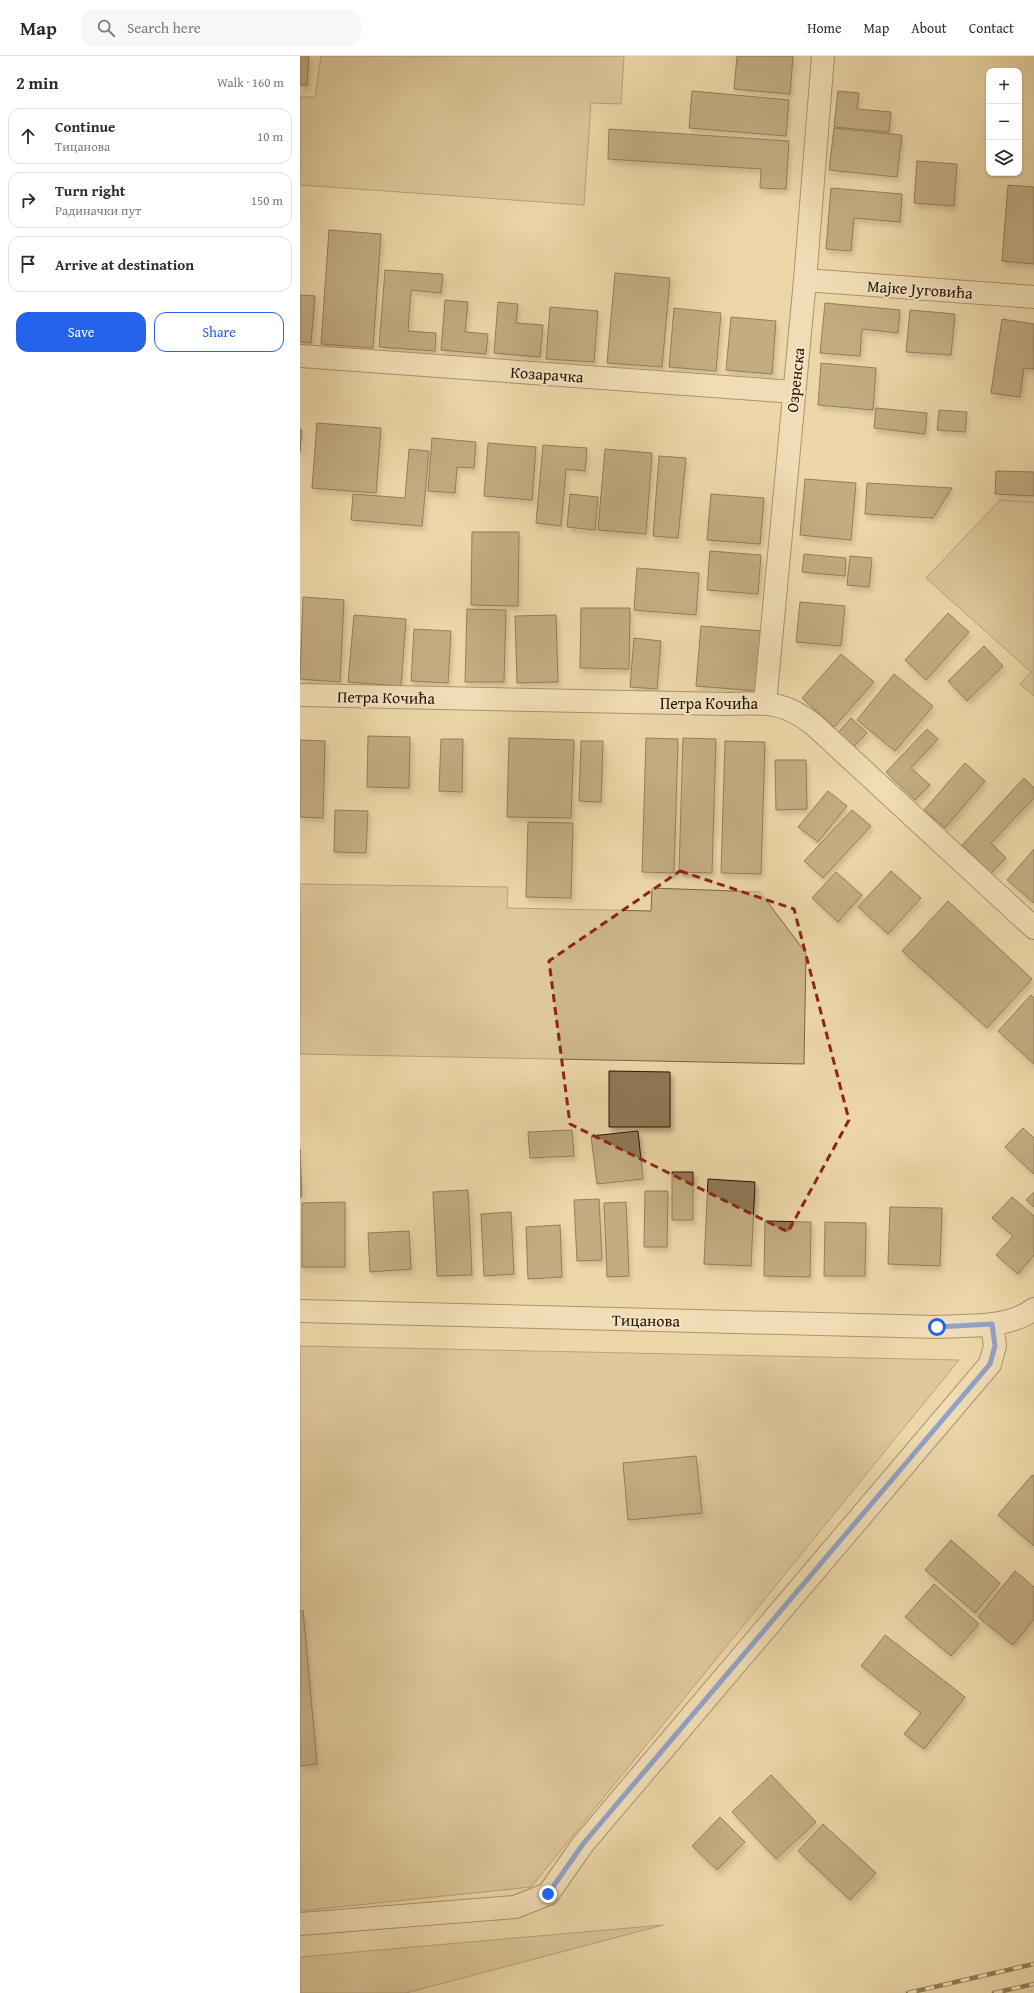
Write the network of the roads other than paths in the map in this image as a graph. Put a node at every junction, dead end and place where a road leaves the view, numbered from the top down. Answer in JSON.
{"nodes":[{"id":1,"x":823,"y":56,"type":"edge"},
{"id":2,"x":805,"y":280,"type":"junction"},
{"id":3,"x":1034,"y":297,"type":"edge"},
{"id":4,"x":300,"y":356,"type":"edge"},
{"id":5,"x":794,"y":392,"type":"junction"},
{"id":6,"x":300,"y":695,"type":"edge"},
{"id":7,"x":765,"y":703,"type":"junction"},
{"id":8,"x":1034,"y":928,"type":"edge"},
{"id":9,"x":1034,"y":1309,"type":"edge"},
{"id":10,"x":300,"y":1311,"type":"edge"},
{"id":11,"x":992,"y":1324,"type":"junction"},
{"id":12,"x":300,"y":1924,"type":"edge"}],
"edges":[{"from":1,"to":2,"type":"street","name":"Озренска"},
{"from":2,"to":3,"type":"street","name":"Мајке Југовића"},
{"from":2,"to":5,"type":"street","name":"Озренска"},
{"from":4,"to":5,"type":"street","name":"Козарачка"},
{"from":5,"to":7,"type":"street","name":"Озренска"},
{"from":6,"to":7,"type":"street","name":"Петра Кочића"},
{"from":7,"to":8,"type":"street","name":"Петра Кочића"},
{"from":9,"to":11,"type":"street","name":"Тицанова"},
{"from":10,"to":11,"type":"street","name":"Тицанова"},
{"from":11,"to":12,"type":"street"}]}
